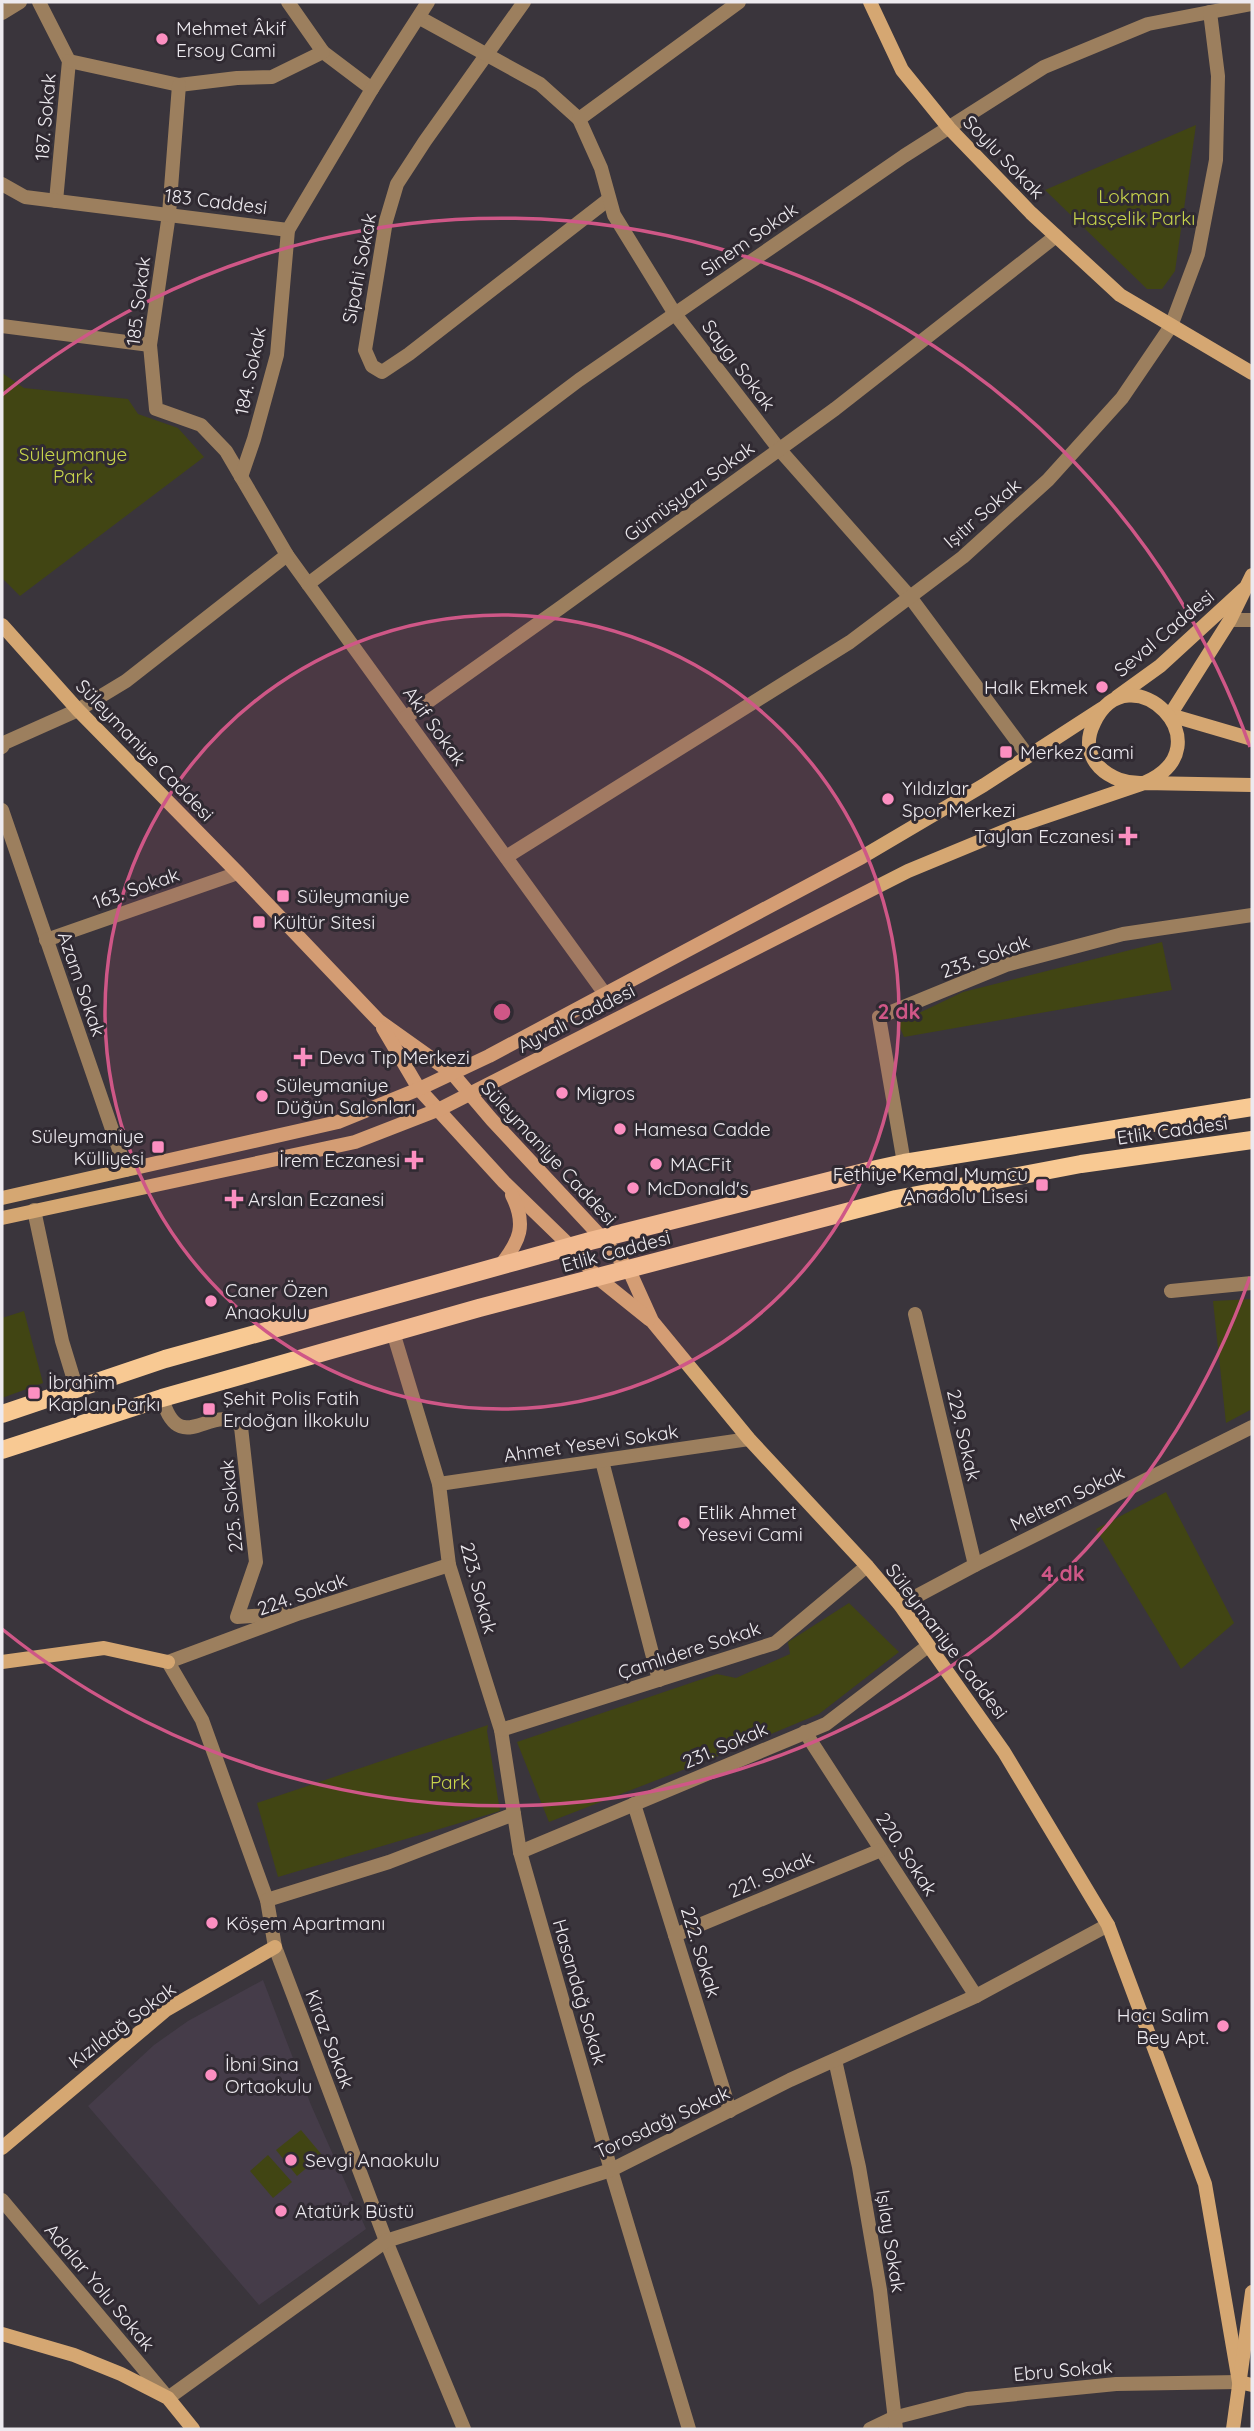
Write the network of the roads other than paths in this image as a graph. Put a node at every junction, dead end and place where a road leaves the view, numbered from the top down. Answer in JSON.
{"nodes":[{"id":1,"x":20,"y":2,"type":"edge"},
{"id":2,"x":39,"y":2,"type":"edge"},
{"id":3,"x":288,"y":2,"type":"edge"},
{"id":4,"x":428,"y":2,"type":"edge"},
{"id":5,"x":524,"y":2,"type":"edge"},
{"id":6,"x":739,"y":2,"type":"edge"},
{"id":7,"x":870,"y":2,"type":"edge"},
{"id":8,"x":1252,"y":4,"type":"edge"},
{"id":9,"x":1210,"y":12,"type":"junction"},
{"id":10,"x":2,"y":13,"type":"edge"},
{"id":11,"x":420,"y":18,"type":"junction"},
{"id":12,"x":323,"y":51,"type":"junction"},
{"id":13,"x":487,"y":55,"type":"junction"},
{"id":14,"x":69,"y":61,"type":"junction"},
{"id":15,"x":179,"y":85,"type":"junction"},
{"id":16,"x":372,"y":89,"type":"junction"},
{"id":17,"x":579,"y":120,"type":"junction"},
{"id":18,"x":949,"y":128,"type":"junction"},
{"id":19,"x":2,"y":184,"type":"edge"},
{"id":20,"x":609,"y":199,"type":"junction"},
{"id":21,"x":56,"y":201,"type":"junction"},
{"id":22,"x":169,"y":214,"type":"junction"},
{"id":23,"x":288,"y":230,"type":"junction"},
{"id":24,"x":1056,"y":236,"type":"junction"},
{"id":25,"x":676,"y":314,"type":"junction"},
{"id":26,"x":2,"y":326,"type":"edge"},
{"id":27,"x":1171,"y":326,"type":"junction"},
{"id":28,"x":150,"y":345,"type":"junction"},
{"id":29,"x":1252,"y":373,"type":"edge"},
{"id":30,"x":779,"y":449,"type":"junction"},
{"id":31,"x":241,"y":477,"type":"junction"},
{"id":32,"x":287,"y":555,"type":"junction"},
{"id":33,"x":1252,"y":575,"type":"edge"},
{"id":34,"x":308,"y":583,"type":"junction"},
{"id":35,"x":1244,"y":589,"type":"junction"},
{"id":36,"x":910,"y":597,"type":"junction"},
{"id":37,"x":1230,"y":620,"type":"junction"},
{"id":38,"x":1252,"y":620,"type":"edge"},
{"id":39,"x":2,"y":625,"type":"edge"},
{"id":40,"x":1108,"y":704,"type":"junction"},
{"id":41,"x":78,"y":710,"type":"junction"},
{"id":42,"x":1170,"y":715,"type":"junction"},
{"id":43,"x":405,"y":718,"type":"junction"},
{"id":44,"x":1252,"y":739,"type":"edge"},
{"id":45,"x":2,"y":747,"type":"edge"},
{"id":46,"x":1028,"y":756,"type":"junction"},
{"id":47,"x":1144,"y":783,"type":"junction"},
{"id":48,"x":1252,"y":785,"type":"edge"},
{"id":49,"x":2,"y":810,"type":"edge"},
{"id":50,"x":506,"y":857,"type":"junction"},
{"id":51,"x":238,"y":873,"type":"junction"},
{"id":52,"x":1252,"y":915,"type":"edge"},
{"id":53,"x":46,"y":940,"type":"junction"},
{"id":54,"x":605,"y":994,"type":"junction"},
{"id":55,"x":379,"y":1021,"type":"junction"},
{"id":56,"x":452,"y":1073,"type":"junction"},
{"id":57,"x":419,"y":1088,"type":"junction"},
{"id":58,"x":468,"y":1094,"type":"junction"},
{"id":59,"x":1252,"y":1107,"type":"edge"},
{"id":60,"x":440,"y":1109,"type":"junction"},
{"id":61,"x":1252,"y":1140,"type":"edge"},
{"id":62,"x":904,"y":1163,"type":"junction"},
{"id":63,"x":127,"y":1170,"type":"junction"},
{"id":64,"x":503,"y":1182,"type":"junction"},
{"id":65,"x":2,"y":1198,"type":"edge"},
{"id":66,"x":34,"y":1210,"type":"junction"},
{"id":67,"x":2,"y":1218,"type":"edge"},
{"id":68,"x":602,"y":1238,"type":"junction"},
{"id":69,"x":570,"y":1246,"type":"junction"},
{"id":70,"x":500,"y":1266,"type":"junction"},
{"id":71,"x":629,"y":1270,"type":"junction"},
{"id":72,"x":598,"y":1278,"type":"junction"},
{"id":73,"x":1252,"y":1283,"type":"edge"},
{"id":74,"x":1171,"y":1291,"type":"dead end"},
{"id":75,"x":915,"y":1314,"type":"dead end"},
{"id":76,"x":652,"y":1321,"type":"junction"},
{"id":77,"x":393,"y":1332,"type":"junction"},
{"id":78,"x":77,"y":1390,"type":"junction"},
{"id":79,"x":162,"y":1398,"type":"junction"},
{"id":80,"x":2,"y":1414,"type":"edge"},
{"id":81,"x":1252,"y":1427,"type":"edge"},
{"id":82,"x":748,"y":1439,"type":"junction"},
{"id":83,"x":2,"y":1450,"type":"edge"},
{"id":84,"x":602,"y":1461,"type":"junction"},
{"id":85,"x":439,"y":1485,"type":"junction"},
{"id":86,"x":975,"y":1564,"type":"junction"},
{"id":87,"x":449,"y":1565,"type":"junction"},
{"id":88,"x":867,"y":1566,"type":"junction"},
{"id":89,"x":900,"y":1605,"type":"junction"},
{"id":90,"x":300,"y":1613,"type":"junction"},
{"id":91,"x":929,"y":1646,"type":"junction"},
{"id":92,"x":2,"y":1662,"type":"edge"},
{"id":93,"x":168,"y":1662,"type":"junction"},
{"id":94,"x":659,"y":1679,"type":"junction"},
{"id":95,"x":501,"y":1730,"type":"junction"},
{"id":96,"x":805,"y":1732,"type":"junction"},
{"id":97,"x":634,"y":1804,"type":"junction"},
{"id":98,"x":514,"y":1814,"type":"junction"},
{"id":99,"x":881,"y":1850,"type":"junction"},
{"id":100,"x":520,"y":1852,"type":"junction"},
{"id":101,"x":267,"y":1900,"type":"junction"},
{"id":102,"x":1108,"y":1925,"type":"junction"},
{"id":103,"x":676,"y":1935,"type":"junction"},
{"id":104,"x":275,"y":1947,"type":"junction"},
{"id":105,"x":976,"y":1996,"type":"junction"},
{"id":106,"x":835,"y":2060,"type":"junction"},
{"id":107,"x":730,"y":2111,"type":"junction"},
{"id":108,"x":2,"y":2148,"type":"edge"},
{"id":109,"x":611,"y":2170,"type":"junction"},
{"id":110,"x":2,"y":2200,"type":"edge"},
{"id":111,"x":386,"y":2241,"type":"junction"},
{"id":112,"x":1252,"y":2292,"type":"edge"},
{"id":113,"x":2,"y":2333,"type":"edge"},
{"id":114,"x":1246,"y":2384,"type":"edge"},
{"id":115,"x":168,"y":2398,"type":"junction"},
{"id":116,"x":895,"y":2423,"type":"edge"},
{"id":117,"x":193,"y":2429,"type":"edge"},
{"id":118,"x":464,"y":2429,"type":"edge"},
{"id":119,"x":689,"y":2429,"type":"edge"},
{"id":120,"x":870,"y":2429,"type":"edge"},
{"id":121,"x":1233,"y":2429,"type":"edge"}],
"edges":[{"from":1,"to":10,"type":"street"},
{"from":2,"to":14,"type":"street","name":"187. Sokak"},
{"from":3,"to":12,"type":"street"},
{"from":4,"to":11,"type":"street","name":"183 Caddesi"},
{"from":5,"to":13,"type":"street","name":"Sipahi Sokak"},
{"from":6,"to":17,"type":"street"},
{"from":7,"to":18,"type":"main road","name":"Soylu Sokak"},
{"from":8,"to":9,"type":"street","name":"Sinem Sokak"},
{"from":9,"to":18,"type":"street","name":"Sinem Sokak"},
{"from":9,"to":27,"type":"street","name":"Işıtır Sokak"},
{"from":11,"to":13,"type":"street","name":"Saygı Sokak"},
{"from":11,"to":16,"type":"street","name":"183 Caddesi"},
{"from":12,"to":15,"type":"street"},
{"from":12,"to":16,"type":"street"},
{"from":13,"to":17,"type":"street","name":"Saygı Sokak"},
{"from":13,"to":20,"type":"street","name":"Sipahi Sokak"},
{"from":14,"to":15,"type":"street"},
{"from":14,"to":21,"type":"street","name":"187. Sokak"},
{"from":15,"to":22,"type":"street","name":"185. Sokak"},
{"from":16,"to":23,"type":"street","name":"183 Caddesi"},
{"from":17,"to":20,"type":"street","name":"Saygı Sokak"},
{"from":18,"to":24,"type":"main road","name":"Soylu Sokak"},
{"from":18,"to":25,"type":"street","name":"Sinem Sokak"},
{"from":19,"to":21,"type":"street","name":"183 Caddesi"},
{"from":20,"to":25,"type":"street","name":"Saygı Sokak"},
{"from":21,"to":22,"type":"street","name":"183 Caddesi"},
{"from":22,"to":23,"type":"street","name":"183 Caddesi"},
{"from":22,"to":28,"type":"street","name":"185. Sokak"},
{"from":23,"to":31,"type":"street","name":"184. Sokak"},
{"from":24,"to":27,"type":"main road","name":"Soylu Sokak"},
{"from":24,"to":30,"type":"street","name":"Gümüşyazı Sokak"},
{"from":25,"to":30,"type":"street","name":"Saygı Sokak"},
{"from":25,"to":34,"type":"street","name":"Sinem Sokak"},
{"from":26,"to":28,"type":"street"},
{"from":27,"to":29,"type":"main road","name":"Soylu Sokak"},
{"from":27,"to":36,"type":"street","name":"Işıtır Sokak"},
{"from":28,"to":31,"type":"street","name":"185. Sokak"},
{"from":30,"to":36,"type":"street","name":"Saygı Sokak"},
{"from":30,"to":43,"type":"street","name":"Gümüşyazı Sokak"},
{"from":31,"to":32,"type":"street","name":"Akif Sokak"},
{"from":32,"to":34,"type":"street","name":"Akif Sokak"},
{"from":32,"to":41,"type":"street"},
{"from":33,"to":35,"type":"main road","name":"Seval Caddesi"},
{"from":34,"to":43,"type":"street","name":"Akif Sokak"},
{"from":35,"to":37,"type":"main road","name":"Seval Caddesi"},
{"from":35,"to":40,"type":"main road","name":"Seval Caddesi"},
{"from":36,"to":46,"type":"street","name":"Saygı Sokak"},
{"from":36,"to":50,"type":"street","name":"Işıtır Sokak"},
{"from":37,"to":38,"type":"street"},
{"from":37,"to":42,"type":"main road","name":"Seval Caddesi"},
{"from":39,"to":41,"type":"main road","name":"Süleymaniye Caddesi"},
{"from":40,"to":42,"type":"main road","name":"Ayvalı Caddesi"},
{"from":40,"to":46,"type":"main road","name":"Ayvalı Caddesi"},
{"from":40,"to":47,"type":"main road","name":"Ayvalı Caddesi"},
{"from":41,"to":45,"type":"street"},
{"from":41,"to":51,"type":"main road","name":"Süleymaniye Caddesi"},
{"from":42,"to":44,"type":"main road","name":"Ayvalı Caddesi"},
{"from":42,"to":47,"type":"main road","name":"Ayvalı Caddesi"},
{"from":43,"to":50,"type":"street","name":"Akif Sokak"},
{"from":46,"to":54,"type":"main road","name":"Ayvalı Caddesi"},
{"from":47,"to":48,"type":"main road","name":"Ayvalı Caddesi"},
{"from":47,"to":58,"type":"main road","name":"Ayvalı Caddesi"},
{"from":49,"to":53,"type":"street","name":"Azam Sokak"},
{"from":50,"to":54,"type":"street","name":"Akif Sokak"},
{"from":51,"to":53,"type":"street","name":"163. Sokak"},
{"from":51,"to":55,"type":"main road","name":"Süleymaniye Caddesi"},
{"from":52,"to":62,"type":"street","name":"233. Sokak"},
{"from":53,"to":63,"type":"street","name":"Azam Sokak"},
{"from":54,"to":56,"type":"main road","name":"Ayvalı Caddesi"},
{"from":55,"to":56,"type":"main road","name":"Süleymaniye Caddesi"},
{"from":55,"to":57,"type":"main road","name":"Süleymaniye Caddesi"},
{"from":56,"to":57,"type":"main road","name":"Ayvalı Caddesi"},
{"from":56,"to":58,"type":"main road","name":"Süleymaniye Caddesi"},
{"from":57,"to":60,"type":"main road","name":"Süleymaniye Caddesi"},
{"from":57,"to":63,"type":"main road","name":"Ayvalı Caddesi"},
{"from":58,"to":60,"type":"main road","name":"Ayvalı Caddesi"},
{"from":58,"to":68,"type":"main road","name":"Süleymaniye Caddesi"},
{"from":59,"to":62,"type":"main road","name":"Etlik Caddesi"},
{"from":60,"to":64,"type":"main road","name":"Süleymaniye Caddesi"},
{"from":60,"to":66,"type":"main road","name":"Ayvalı Caddesi"},
{"from":61,"to":71,"type":"main road","name":"Etlik Caddesi"},
{"from":62,"to":68,"type":"main road","name":"Etlik Caddesi"},
{"from":63,"to":65,"type":"main road","name":"Ayvalı Caddesi"},
{"from":64,"to":69,"type":"main road","name":"Süleymaniye Caddesi"},
{"from":64,"to":70,"type":"main road","name":"Süleymaniye Caddesi"},
{"from":66,"to":67,"type":"main road","name":"Ayvalı Caddesi"},
{"from":66,"to":78,"type":"street"},
{"from":68,"to":69,"type":"main road","name":"Etlik Caddesi"},
{"from":68,"to":71,"type":"main road","name":"Süleymaniye Caddesi"},
{"from":69,"to":70,"type":"main road","name":"Etlik Caddesi"},
{"from":69,"to":72,"type":"main road","name":"Süleymaniye Caddesi"},
{"from":70,"to":78,"type":"main road","name":"Etlik Caddesi"},
{"from":71,"to":72,"type":"main road","name":"Etlik Caddesi"},
{"from":71,"to":76,"type":"main road","name":"Süleymaniye Caddesi"},
{"from":72,"to":76,"type":"main road","name":"Süleymaniye Caddesi"},
{"from":72,"to":77,"type":"main road","name":"Etlik Caddesi"},
{"from":73,"to":74,"type":"street"},
{"from":75,"to":86,"type":"street","name":"229. Sokak"},
{"from":76,"to":82,"type":"main road","name":"Süleymaniye Caddesi"},
{"from":77,"to":79,"type":"main road","name":"Etlik Caddesi"},
{"from":77,"to":85,"type":"street","name":"223. Sokak"},
{"from":78,"to":80,"type":"main road","name":"Etlik Caddesi"},
{"from":79,"to":83,"type":"main road","name":"Etlik Caddesi"},
{"from":79,"to":90,"type":"street","name":"225. Sokak"},
{"from":81,"to":86,"type":"street","name":"Meltem Sokak"},
{"from":82,"to":84,"type":"street","name":"Ahmet Yesevi Sokak"},
{"from":82,"to":88,"type":"main road","name":"Süleymaniye Caddesi"},
{"from":84,"to":85,"type":"street","name":"Ahmet Yesevi Sokak"},
{"from":84,"to":94,"type":"street"},
{"from":85,"to":87,"type":"street","name":"223. Sokak"},
{"from":86,"to":89,"type":"street","name":"Meltem Sokak"},
{"from":87,"to":90,"type":"street","name":"224. Sokak"},
{"from":87,"to":95,"type":"street","name":"223. Sokak"},
{"from":88,"to":89,"type":"main road","name":"Süleymaniye Caddesi"},
{"from":88,"to":94,"type":"street","name":"Çamlıdere Sokak"},
{"from":89,"to":91,"type":"main road","name":"Süleymaniye Caddesi"},
{"from":90,"to":93,"type":"street","name":"224. Sokak"},
{"from":91,"to":96,"type":"street","name":"231. Sokak"},
{"from":91,"to":102,"type":"main road","name":"Süleymaniye Caddesi"},
{"from":92,"to":93,"type":"main road"},
{"from":93,"to":101,"type":"street","name":"Kiraz Sokak"},
{"from":94,"to":95,"type":"street","name":"Çamlıdere Sokak"},
{"from":95,"to":98,"type":"street","name":"223. Sokak"},
{"from":96,"to":97,"type":"street","name":"231. Sokak"},
{"from":96,"to":99,"type":"street","name":"220. Sokak"},
{"from":97,"to":100,"type":"street","name":"231. Sokak"},
{"from":97,"to":103,"type":"street","name":"222. Sokak"},
{"from":98,"to":100,"type":"street","name":"Hasandağ Sokak"},
{"from":98,"to":101,"type":"street"},
{"from":99,"to":103,"type":"street","name":"221. Sokak"},
{"from":99,"to":105,"type":"street","name":"220. Sokak"},
{"from":100,"to":109,"type":"street","name":"Hasandağ Sokak"},
{"from":101,"to":104,"type":"street","name":"Kiraz Sokak"},
{"from":102,"to":105,"type":"street","name":"Torosdağı Sokak"},
{"from":102,"to":114,"type":"main road","name":"Süleymaniye Caddesi"},
{"from":103,"to":107,"type":"street","name":"222. Sokak"},
{"from":104,"to":108,"type":"main road","name":"Kızıldağ Sokak"},
{"from":104,"to":111,"type":"street","name":"Kiraz Sokak"},
{"from":105,"to":106,"type":"street","name":"Torosdağı Sokak"},
{"from":106,"to":107,"type":"street","name":"Torosdağı Sokak"},
{"from":106,"to":116,"type":"street","name":"Işılay Sokak"},
{"from":107,"to":109,"type":"street","name":"Torosdağı Sokak"},
{"from":109,"to":111,"type":"street","name":"Torosdağı Sokak"},
{"from":109,"to":119,"type":"street","name":"Hasandağ Sokak"},
{"from":110,"to":115,"type":"street","name":"Adalar Yolu Sokak"},
{"from":111,"to":115,"type":"street","name":"Torosdağı Sokak"},
{"from":111,"to":118,"type":"street","name":"Kiraz Sokak"},
{"from":112,"to":114,"type":"main road"},
{"from":113,"to":115,"type":"main road"},
{"from":114,"to":116,"type":"street","name":"Ebru Sokak"},
{"from":114,"to":121,"type":"main road"},
{"from":115,"to":117,"type":"main road"},
{"from":116,"to":120,"type":"street","name":"Ebru Sokak"}]}
